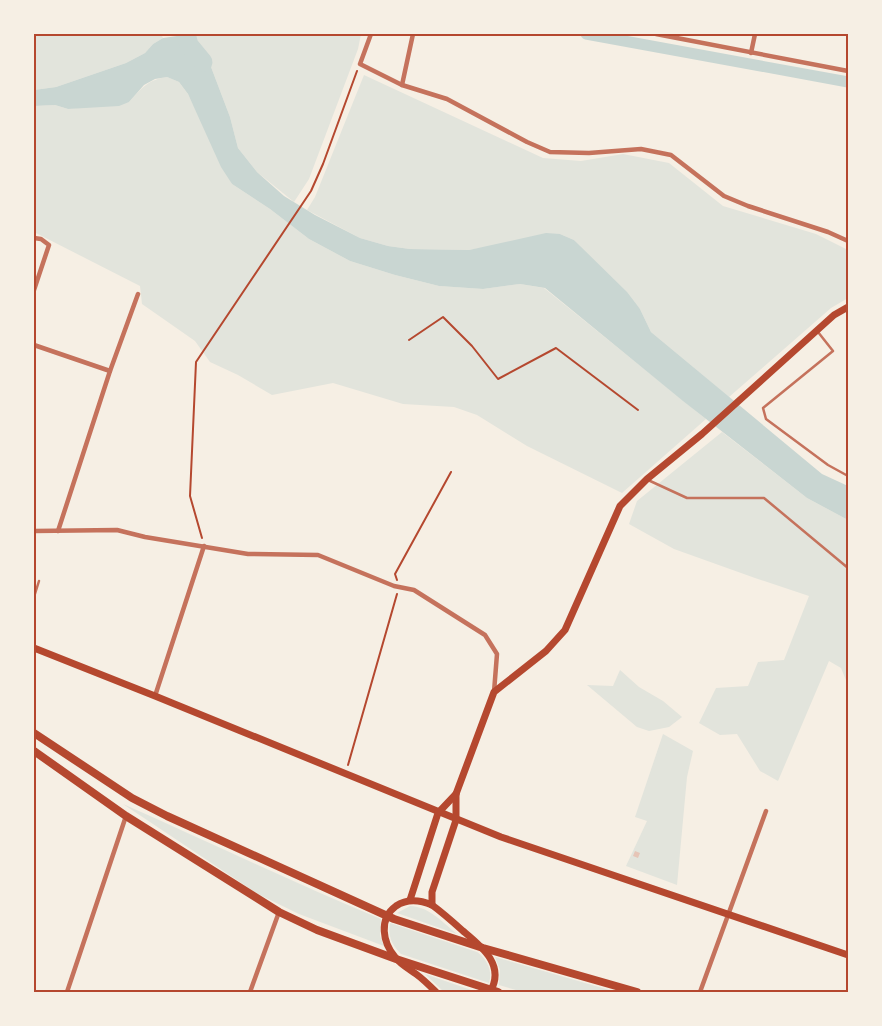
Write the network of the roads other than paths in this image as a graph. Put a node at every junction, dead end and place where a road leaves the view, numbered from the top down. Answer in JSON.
{"nodes":[{"id":1,"x":371,"y":34,"type":"edge"},
{"id":2,"x":413,"y":34,"type":"edge"},
{"id":3,"x":656,"y":34,"type":"edge"},
{"id":4,"x":755,"y":34,"type":"edge"},
{"id":5,"x":751,"y":53,"type":"junction"},
{"id":6,"x":848,"y":71,"type":"edge"},
{"id":7,"x":402,"y":84,"type":"junction"},
{"id":8,"x":34,"y":238,"type":"edge"},
{"id":9,"x":848,"y":241,"type":"edge"},
{"id":10,"x":34,"y":290,"type":"edge"},
{"id":11,"x":138,"y":294,"type":"dead end"},
{"id":12,"x":848,"y":307,"type":"edge"},
{"id":13,"x":817,"y":331,"type":"junction"},
{"id":14,"x":34,"y":345,"type":"edge"},
{"id":15,"x":110,"y":371,"type":"junction"},
{"id":16,"x":848,"y":476,"type":"edge"},
{"id":17,"x":647,"y":479,"type":"junction"},
{"id":18,"x":34,"y":531,"type":"edge"},
{"id":19,"x":58,"y":532,"type":"junction"},
{"id":20,"x":204,"y":546,"type":"junction"},
{"id":21,"x":848,"y":568,"type":"edge"},
{"id":22,"x":39,"y":581,"type":"dead end"},
{"id":23,"x":34,"y":597,"type":"edge"},
{"id":24,"x":34,"y":648,"type":"edge"},
{"id":25,"x":494,"y":692,"type":"junction"},
{"id":26,"x":155,"y":696,"type":"junction"},
{"id":27,"x":34,"y":733,"type":"edge"},
{"id":28,"x":34,"y":751,"type":"edge"},
{"id":29,"x":456,"y":794,"type":"junction"},
{"id":30,"x":766,"y":811,"type":"dead end"},
{"id":31,"x":438,"y":813,"type":"junction"},
{"id":32,"x":126,"y":816,"type":"junction"},
{"id":33,"x":456,"y":820,"type":"junction"},
{"id":34,"x":410,"y":900,"type":"junction"},
{"id":35,"x":432,"y":905,"type":"junction"},
{"id":36,"x":279,"y":912,"type":"junction"},
{"id":37,"x":728,"y":914,"type":"junction"},
{"id":38,"x":387,"y":916,"type":"junction"},
{"id":39,"x":483,"y":948,"type":"junction"},
{"id":40,"x":848,"y":955,"type":"edge"},
{"id":41,"x":396,"y":959,"type":"junction"},
{"id":42,"x":67,"y":992,"type":"edge"},
{"id":43,"x":250,"y":992,"type":"edge"},
{"id":44,"x":436,"y":992,"type":"edge"},
{"id":45,"x":493,"y":992,"type":"edge"},
{"id":46,"x":637,"y":992,"type":"edge"},
{"id":47,"x":700,"y":992,"type":"edge"}],
"edges":[{"from":1,"to":7,"type":"street"},
{"from":2,"to":7,"type":"street"},
{"from":3,"to":5,"type":"street"},
{"from":4,"to":5,"type":"street"},
{"from":5,"to":6,"type":"street"},
{"from":7,"to":9,"type":"street"},
{"from":8,"to":10,"type":"street"},
{"from":11,"to":15,"type":"street"},
{"from":12,"to":13,"type":"main road"},
{"from":13,"to":16,"type":"lane"},
{"from":13,"to":17,"type":"main road"},
{"from":14,"to":15,"type":"street"},
{"from":15,"to":19,"type":"street"},
{"from":17,"to":21,"type":"lane"},
{"from":17,"to":25,"type":"main road"},
{"from":18,"to":19,"type":"street"},
{"from":19,"to":20,"type":"street"},
{"from":20,"to":25,"type":"street"},
{"from":20,"to":26,"type":"street"},
{"from":22,"to":23,"type":"lane"},
{"from":24,"to":26,"type":"main road"},
{"from":25,"to":29,"type":"main road"},
{"from":26,"to":31,"type":"main road"},
{"from":27,"to":38,"type":"highway"},
{"from":28,"to":32,"type":"highway"},
{"from":29,"to":31,"type":"main road"},
{"from":29,"to":33,"type":"main road"},
{"from":30,"to":37,"type":"street"},
{"from":31,"to":33,"type":"main road"},
{"from":31,"to":34,"type":"main road"},
{"from":32,"to":36,"type":"highway"},
{"from":32,"to":42,"type":"street"},
{"from":33,"to":35,"type":"main road"},
{"from":33,"to":37,"type":"main road"},
{"from":34,"to":35,"type":"main road"},
{"from":34,"to":38,"type":"main road"},
{"from":35,"to":39,"type":"main road"},
{"from":36,"to":41,"type":"highway"},
{"from":36,"to":43,"type":"street"},
{"from":37,"to":40,"type":"main road"},
{"from":37,"to":47,"type":"street"},
{"from":38,"to":39,"type":"highway"},
{"from":38,"to":41,"type":"main road"},
{"from":39,"to":45,"type":"main road"},
{"from":39,"to":46,"type":"highway"},
{"from":41,"to":44,"type":"main road"},
{"from":41,"to":45,"type":"highway"}]}
